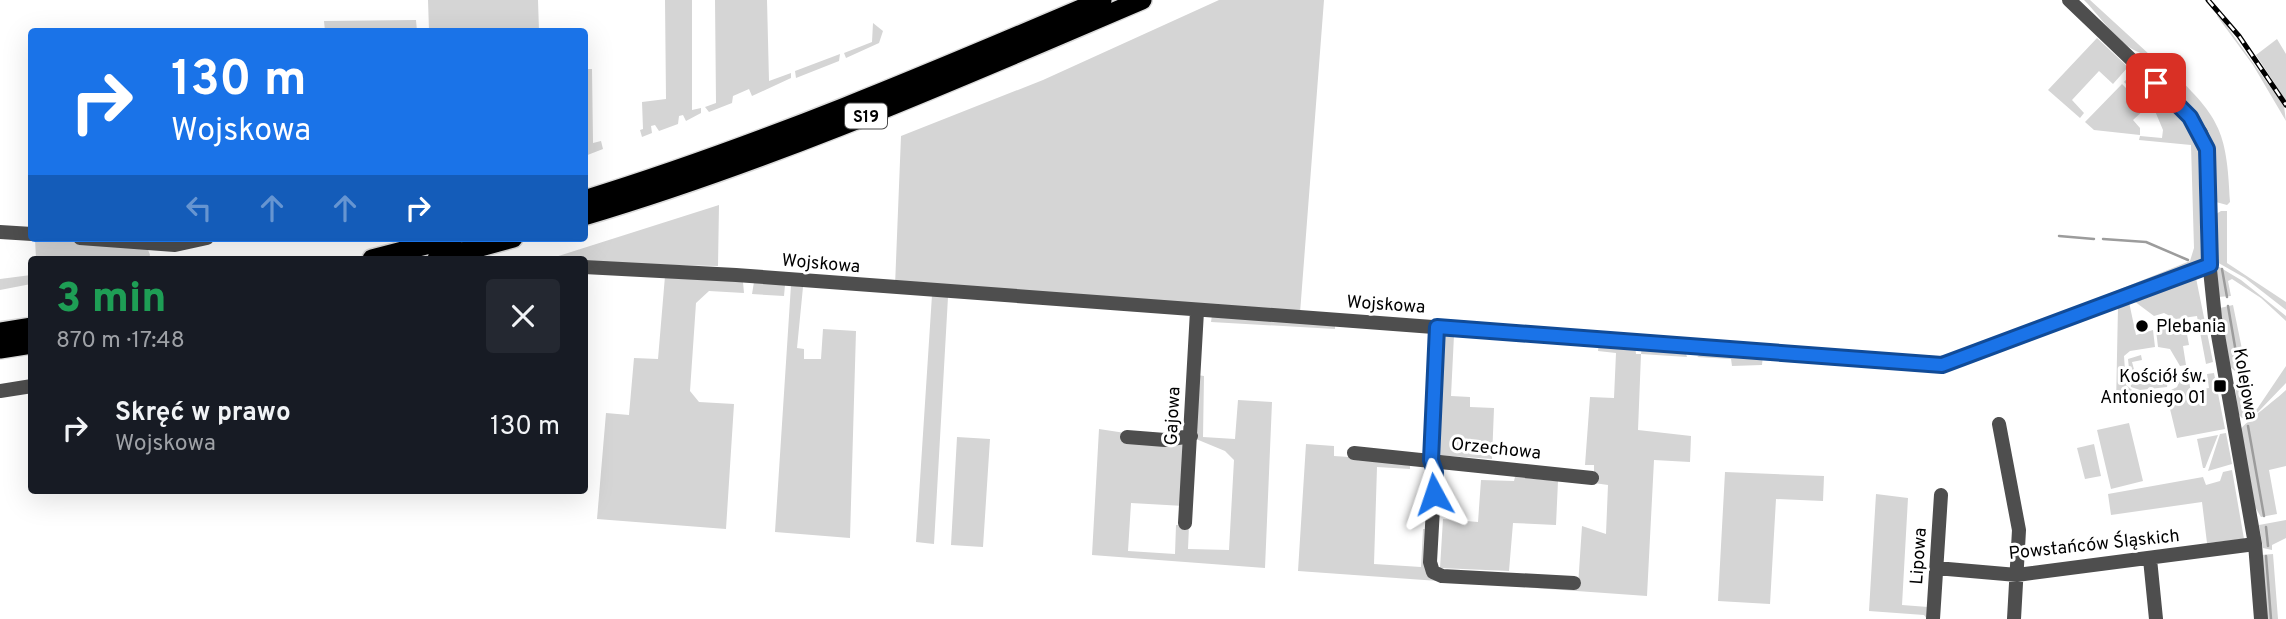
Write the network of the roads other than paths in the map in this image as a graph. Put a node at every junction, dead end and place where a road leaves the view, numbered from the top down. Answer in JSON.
{"nodes":[{"id":1,"x":1101,"y":0,"type":"edge"},
{"id":2,"x":1142,"y":0,"type":"edge"},
{"id":3,"x":2069,"y":0,"type":"edge"},
{"id":4,"x":588,"y":199,"type":"edge"},
{"id":5,"x":588,"y":215,"type":"edge"},
{"id":6,"x":0,"y":232,"type":"edge"},
{"id":7,"x":28,"y":234,"type":"edge"},
{"id":8,"x":134,"y":242,"type":"edge"},
{"id":9,"x":189,"y":242,"type":"edge"},
{"id":10,"x":438,"y":242,"type":"edge"},
{"id":11,"x":499,"y":242,"type":"edge"},
{"id":12,"x":384,"y":256,"type":"edge"},
{"id":13,"x":448,"y":256,"type":"edge"},
{"id":14,"x":2210,"y":265,"type":"junction"},
{"id":15,"x":588,"y":267,"type":"edge"},
{"id":16,"x":1197,"y":311,"type":"junction"},
{"id":17,"x":1437,"y":327,"type":"junction"},
{"id":18,"x":28,"y":328,"type":"edge"},
{"id":19,"x":0,"y":332,"type":"edge"},
{"id":20,"x":28,"y":345,"type":"edge"},
{"id":21,"x":0,"y":349,"type":"edge"},
{"id":22,"x":28,"y":387,"type":"edge"},
{"id":23,"x":0,"y":391,"type":"edge"},
{"id":24,"x":1999,"y":424,"type":"dead end"},
{"id":25,"x":1191,"y":436,"type":"junction"},
{"id":26,"x":1127,"y":437,"type":"dead end"},
{"id":27,"x":1354,"y":453,"type":"dead end"},
{"id":28,"x":1431,"y":460,"type":"junction"},
{"id":29,"x":1592,"y":478,"type":"dead end"},
{"id":30,"x":1941,"y":495,"type":"dead end"},
{"id":31,"x":1185,"y":523,"type":"dead end"},
{"id":32,"x":2255,"y":544,"type":"junction"},
{"id":33,"x":2150,"y":559,"type":"junction"},
{"id":34,"x":1936,"y":568,"type":"junction"},
{"id":35,"x":2017,"y":575,"type":"junction"},
{"id":36,"x":1574,"y":583,"type":"dead end"},
{"id":37,"x":1933,"y":619,"type":"edge"},
{"id":38,"x":2014,"y":619,"type":"edge"},
{"id":39,"x":2156,"y":619,"type":"edge"},
{"id":40,"x":2261,"y":619,"type":"edge"}],
"edges":[{"from":1,"to":4,"type":"highway","number":"S19"},
{"from":2,"to":5,"type":"highway","number":"S19"},
{"from":3,"to":14,"type":"street","name":"Kolejowa"},
{"from":6,"to":7,"type":"street"},
{"from":8,"to":9,"type":"street"},
{"from":10,"to":12,"type":"highway"},
{"from":11,"to":13,"type":"highway"},
{"from":14,"to":17,"type":"street","name":"Wojskowa"},
{"from":14,"to":32,"type":"street","name":"Kolejowa"},
{"from":15,"to":16,"type":"street","name":"Wojskowa"},
{"from":16,"to":17,"type":"street","name":"Wojskowa"},
{"from":16,"to":25,"type":"street","name":"Gajowa"},
{"from":17,"to":28,"type":"street"},
{"from":18,"to":19,"type":"highway"},
{"from":20,"to":21,"type":"highway"},
{"from":22,"to":23,"type":"street"},
{"from":24,"to":35,"type":"street"},
{"from":25,"to":26,"type":"street"},
{"from":25,"to":31,"type":"street","name":"Gajowa"},
{"from":27,"to":28,"type":"street","name":"Orzechowa"},
{"from":28,"to":29,"type":"street","name":"Orzechowa"},
{"from":28,"to":36,"type":"street"},
{"from":30,"to":34,"type":"street","name":"Lipowa"},
{"from":32,"to":33,"type":"street","name":"Powstańców Śląskich"},
{"from":32,"to":40,"type":"street","name":"Kolejowa"},
{"from":33,"to":35,"type":"street","name":"Powstańców Śląskich"},
{"from":33,"to":39,"type":"street"},
{"from":34,"to":35,"type":"street","name":"Powstańców Śląskich"},
{"from":34,"to":37,"type":"street","name":"Lipowa"},
{"from":35,"to":38,"type":"street"}]}
